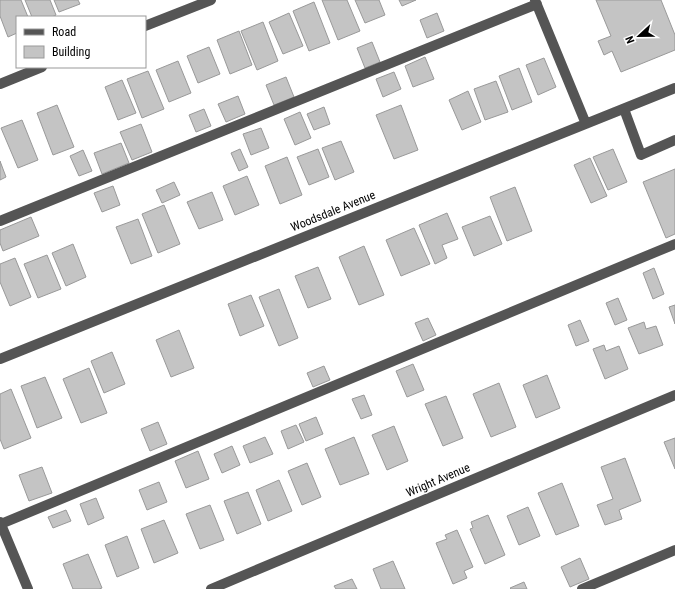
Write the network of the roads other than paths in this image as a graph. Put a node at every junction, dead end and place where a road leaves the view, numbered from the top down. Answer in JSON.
{"nodes":[{"id":1,"x":211,"y":0,"type":"edge"},
{"id":2,"x":536,"y":2,"type":"edge"},
{"id":3,"x":146,"y":26,"type":"edge"},
{"id":4,"x":40,"y":68,"type":"edge"},
{"id":5,"x":0,"y":84,"type":"edge"},
{"id":6,"x":675,"y":88,"type":"edge"},
{"id":7,"x":624,"y":109,"type":"junction"},
{"id":8,"x":586,"y":124,"type":"junction"},
{"id":9,"x":675,"y":140,"type":"edge"},
{"id":10,"x":0,"y":221,"type":"edge"},
{"id":11,"x":675,"y":244,"type":"edge"},
{"id":12,"x":0,"y":359,"type":"edge"},
{"id":13,"x":675,"y":395,"type":"edge"},
{"id":14,"x":1,"y":523,"type":"edge"},
{"id":15,"x":675,"y":550,"type":"edge"},
{"id":16,"x":28,"y":589,"type":"edge"},
{"id":17,"x":211,"y":589,"type":"edge"},
{"id":18,"x":582,"y":589,"type":"edge"}],
"edges":[{"from":1,"to":3,"type":"street"},
{"from":2,"to":8,"type":"street"},
{"from":2,"to":10,"type":"street"},
{"from":4,"to":5,"type":"street"},
{"from":6,"to":7,"type":"street","name":"Woodsdale Avenue"},
{"from":7,"to":8,"type":"street","name":"Woodsdale Avenue"},
{"from":7,"to":9,"type":"street"},
{"from":8,"to":12,"type":"street","name":"Woodsdale Avenue"},
{"from":11,"to":14,"type":"street"},
{"from":13,"to":17,"type":"street","name":"Wright Avenue"},
{"from":14,"to":16,"type":"street"},
{"from":15,"to":18,"type":"street"}]}
